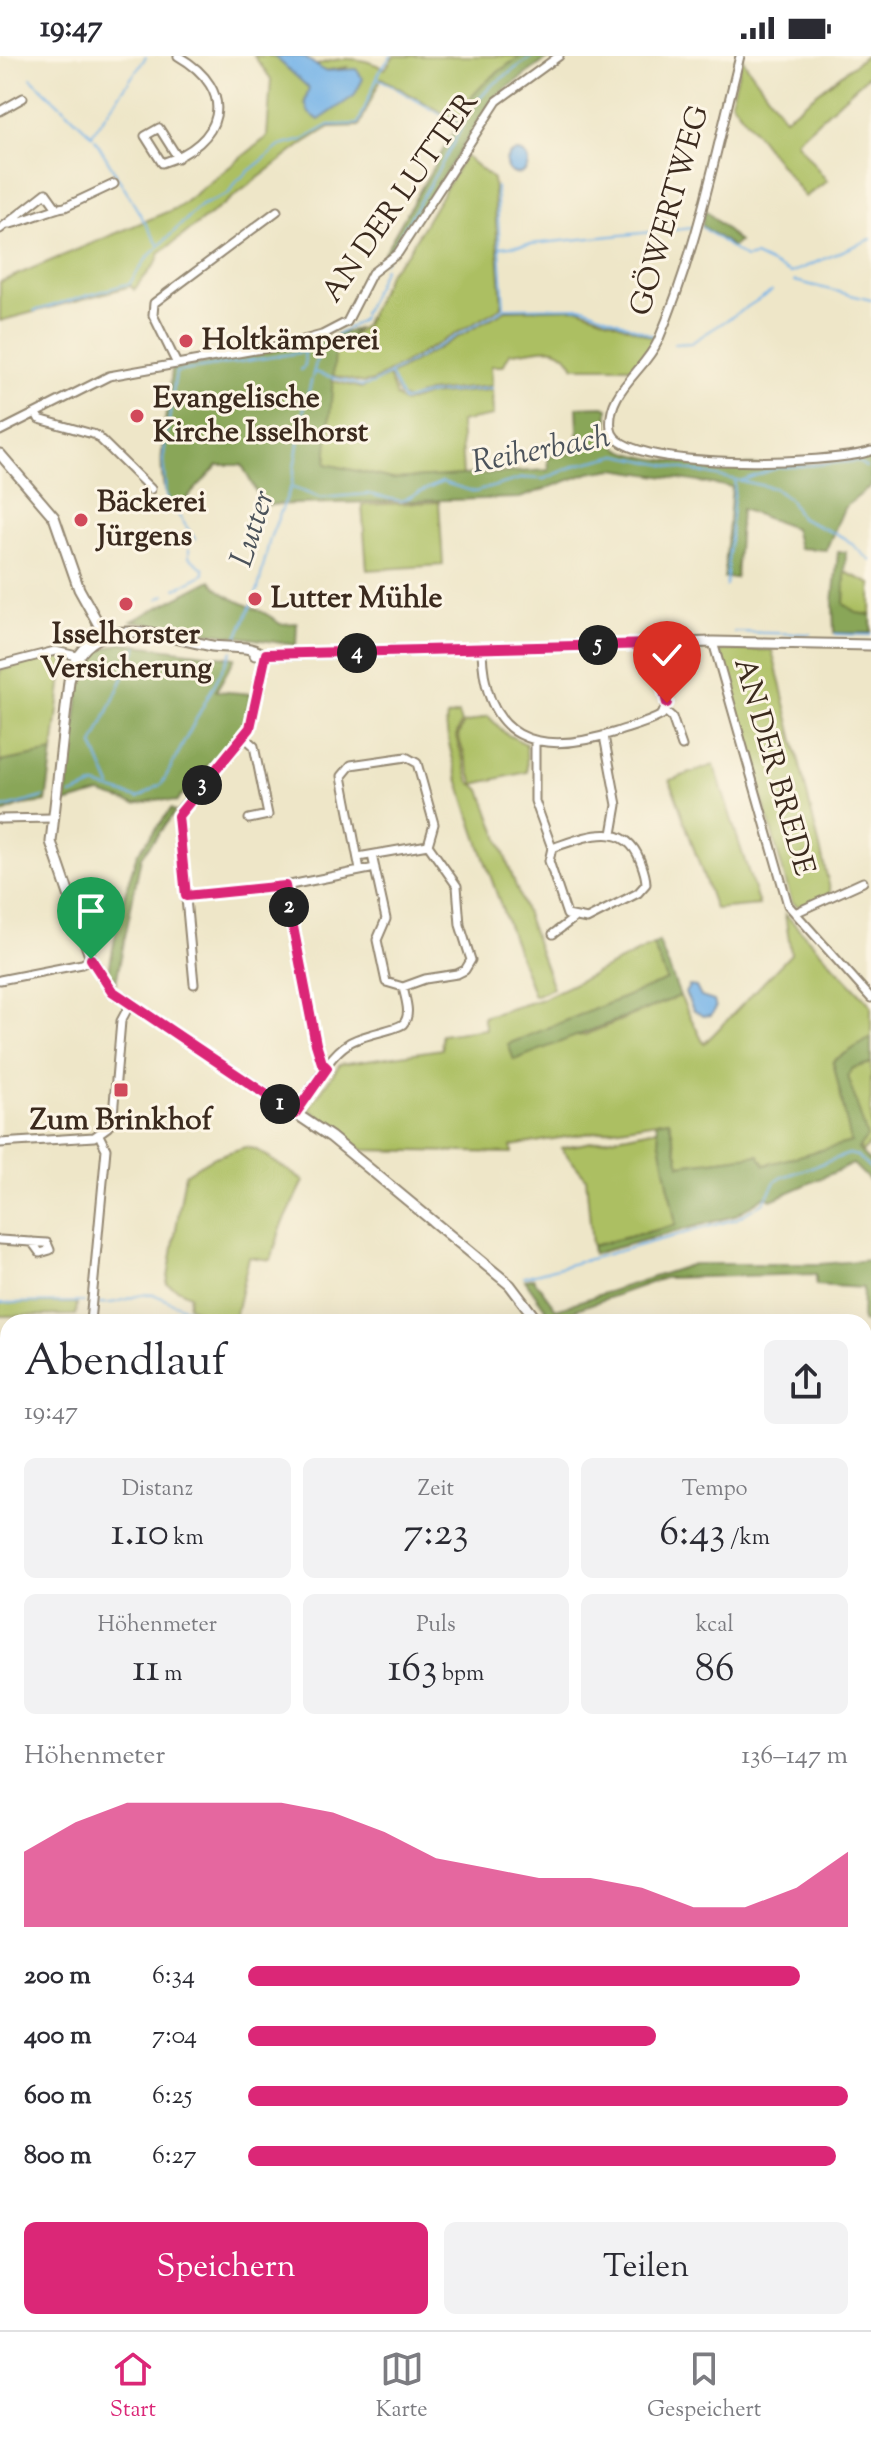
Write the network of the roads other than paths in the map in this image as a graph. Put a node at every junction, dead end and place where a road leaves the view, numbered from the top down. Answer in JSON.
{"nodes":[{"id":1,"x":178,"y":56,"type":"edge"},
{"id":2,"x":559,"y":56,"type":"edge"},
{"id":3,"x":740,"y":56,"type":"edge"},
{"id":4,"x":23,"y":98,"type":"dead end"},
{"id":5,"x":0,"y":111,"type":"edge"},
{"id":6,"x":178,"y":158,"type":"junction"},
{"id":7,"x":114,"y":184,"type":"dead end"},
{"id":8,"x":56,"y":207,"type":"junction"},
{"id":9,"x":277,"y":211,"type":"dead end"},
{"id":10,"x":10,"y":224,"type":"junction"},
{"id":11,"x":0,"y":229,"type":"edge"},
{"id":12,"x":177,"y":364,"type":"junction"},
{"id":13,"x":37,"y":415,"type":"junction"},
{"id":14,"x":0,"y":431,"type":"edge"},
{"id":15,"x":871,"y":451,"type":"edge"},
{"id":16,"x":1,"y":456,"type":"edge"},
{"id":17,"x":151,"y":489,"type":"dead end"},
{"id":18,"x":104,"y":634,"type":"junction"},
{"id":19,"x":713,"y":642,"type":"junction"},
{"id":20,"x":652,"y":644,"type":"junction"},
{"id":21,"x":871,"y":645,"type":"edge"},
{"id":22,"x":482,"y":649,"type":"junction"},
{"id":23,"x":263,"y":653,"type":"junction"},
{"id":24,"x":77,"y":656,"type":"junction"},
{"id":25,"x":0,"y":665,"type":"edge"},
{"id":26,"x":665,"y":711,"type":"junction"},
{"id":27,"x":604,"y":736,"type":"junction"},
{"id":28,"x":244,"y":737,"type":"junction"},
{"id":29,"x":535,"y":740,"type":"junction"},
{"id":30,"x":682,"y":746,"type":"dead end"},
{"id":31,"x":53,"y":818,"type":"junction"},
{"id":32,"x":0,"y":819,"type":"edge"},
{"id":33,"x":249,"y":819,"type":"dead end"},
{"id":34,"x":612,"y":834,"type":"junction"},
{"id":35,"x":428,"y":845,"type":"junction"},
{"id":36,"x":552,"y":848,"type":"junction"},
{"id":37,"x":372,"y":855,"type":"junction"},
{"id":38,"x":358,"y":857,"type":"junction"},
{"id":39,"x":375,"y":868,"type":"junction"},
{"id":40,"x":360,"y":870,"type":"junction"},
{"id":41,"x":863,"y":882,"type":"dead end"},
{"id":42,"x":285,"y":886,"type":"junction"},
{"id":43,"x":186,"y":896,"type":"junction"},
{"id":44,"x":795,"y":913,"type":"junction"},
{"id":45,"x":573,"y":919,"type":"junction"},
{"id":46,"x":553,"y":934,"type":"dead end"},
{"id":47,"x":91,"y":959,"type":"junction"},
{"id":48,"x":0,"y":980,"type":"edge"},
{"id":49,"x":194,"y":984,"type":"dead end"},
{"id":50,"x":403,"y":987,"type":"junction"},
{"id":51,"x":871,"y":998,"type":"edge"},
{"id":52,"x":130,"y":1004,"type":"junction"},
{"id":53,"x":327,"y":1068,"type":"junction"},
{"id":54,"x":295,"y":1114,"type":"junction"},
{"id":55,"x":99,"y":1135,"type":"junction"},
{"id":56,"x":0,"y":1143,"type":"edge"},
{"id":57,"x":0,"y":1240,"type":"edge"},
{"id":58,"x":32,"y":1242,"type":"dead end"},
{"id":59,"x":91,"y":1314,"type":"edge"},
{"id":60,"x":532,"y":1314,"type":"edge"}],
"edges":[{"from":1,"to":6,"type":"street"},
{"from":2,"to":12,"type":"street","name":"AN DER LUTTER"},
{"from":3,"to":15,"type":"street","name":"GÖWERTWEG"},
{"from":4,"to":5,"type":"street"},
{"from":6,"to":6,"type":"street"},
{"from":7,"to":8,"type":"street"},
{"from":8,"to":10,"type":"street"},
{"from":8,"to":10,"type":"street"},
{"from":9,"to":12,"type":"street"},
{"from":10,"to":11,"type":"street"},
{"from":12,"to":13,"type":"street","name":"AN DER LUTTER"},
{"from":13,"to":14,"type":"street","name":"AN DER LUTTER"},
{"from":13,"to":17,"type":"street"},
{"from":16,"to":18,"type":"street"},
{"from":18,"to":23,"type":"street"},
{"from":18,"to":24,"type":"street"},
{"from":19,"to":20,"type":"street"},
{"from":19,"to":21,"type":"street"},
{"from":19,"to":44,"type":"street","name":"AN DER BREDE"},
{"from":20,"to":22,"type":"street"},
{"from":20,"to":26,"type":"street"},
{"from":22,"to":23,"type":"street"},
{"from":22,"to":29,"type":"street"},
{"from":23,"to":28,"type":"street"},
{"from":24,"to":25,"type":"street"},
{"from":24,"to":31,"type":"street"},
{"from":26,"to":27,"type":"street"},
{"from":26,"to":30,"type":"street"},
{"from":27,"to":29,"type":"street"},
{"from":27,"to":34,"type":"street"},
{"from":28,"to":33,"type":"street"},
{"from":28,"to":43,"type":"street"},
{"from":29,"to":36,"type":"street"},
{"from":31,"to":32,"type":"street"},
{"from":31,"to":47,"type":"street"},
{"from":34,"to":36,"type":"street"},
{"from":34,"to":45,"type":"street"},
{"from":35,"to":37,"type":"street"},
{"from":35,"to":38,"type":"street"},
{"from":35,"to":50,"type":"street"},
{"from":36,"to":45,"type":"street"},
{"from":37,"to":38,"type":"street"},
{"from":37,"to":39,"type":"street"},
{"from":38,"to":40,"type":"street"},
{"from":39,"to":40,"type":"street"},
{"from":39,"to":50,"type":"street"},
{"from":40,"to":42,"type":"street"},
{"from":41,"to":44,"type":"street"},
{"from":42,"to":43,"type":"street"},
{"from":42,"to":53,"type":"street"},
{"from":43,"to":49,"type":"street"},
{"from":44,"to":51,"type":"street"},
{"from":45,"to":46,"type":"street"},
{"from":47,"to":48,"type":"street"},
{"from":47,"to":52,"type":"street"},
{"from":50,"to":53,"type":"street"},
{"from":52,"to":54,"type":"street"},
{"from":52,"to":55,"type":"street"},
{"from":53,"to":54,"type":"street"},
{"from":54,"to":60,"type":"street"},
{"from":55,"to":56,"type":"street"},
{"from":55,"to":59,"type":"street"},
{"from":57,"to":58,"type":"street"}]}
